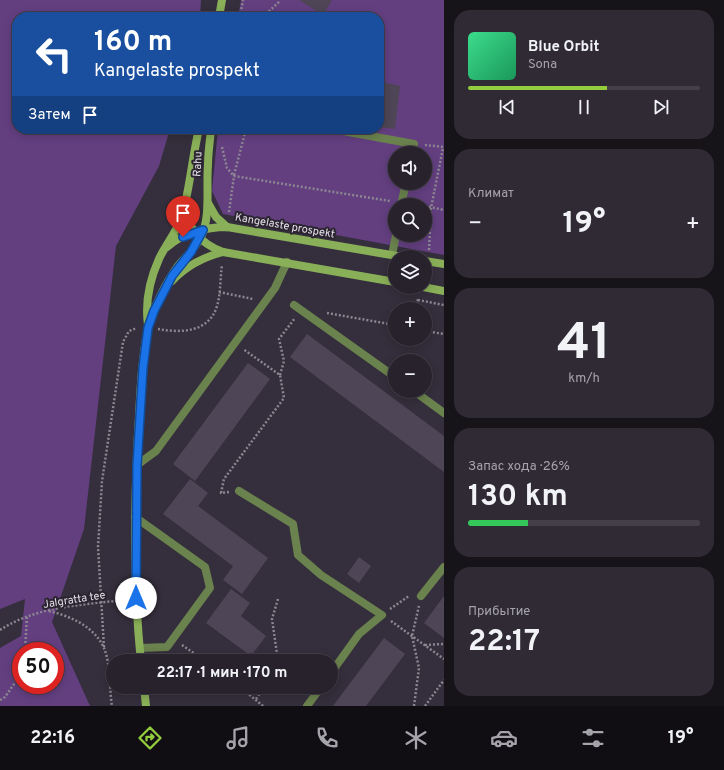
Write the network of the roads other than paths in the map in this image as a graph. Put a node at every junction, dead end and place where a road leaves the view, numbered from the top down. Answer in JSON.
{"nodes":[{"id":1,"x":222,"y":0,"type":"edge"},
{"id":2,"x":220,"y":12,"type":"edge"},
{"id":3,"x":198,"y":134,"type":"edge"},
{"id":4,"x":211,"y":134,"type":"edge"},
{"id":5,"x":359,"y":134,"type":"edge"},
{"id":6,"x":414,"y":146,"type":"edge"},
{"id":7,"x":208,"y":201,"type":"junction"},
{"id":8,"x":185,"y":204,"type":"junction"},
{"id":9,"x":227,"y":227,"type":"junction"},
{"id":10,"x":199,"y":233,"type":"junction"},
{"id":11,"x":167,"y":247,"type":"junction"},
{"id":12,"x":223,"y":252,"type":"junction"},
{"id":13,"x":388,"y":254,"type":"edge"},
{"id":14,"x":287,"y":262,"type":"junction"},
{"id":15,"x":432,"y":262,"type":"edge"},
{"id":16,"x":444,"y":264,"type":"edge"},
{"id":17,"x":388,"y":281,"type":"edge"},
{"id":18,"x":166,"y":288,"type":"junction"},
{"id":19,"x":432,"y":289,"type":"edge"},
{"id":20,"x":444,"y":291,"type":"edge"},
{"id":21,"x":294,"y":305,"type":"dead end"},
{"id":22,"x":148,"y":328,"type":"junction"},
{"id":23,"x":388,"y":372,"type":"edge"},
{"id":24,"x":424,"y":398,"type":"edge"},
{"id":25,"x":444,"y":413,"type":"edge"},
{"id":26,"x":137,"y":465,"type":"junction"},
{"id":27,"x":239,"y":491,"type":"road end"},
{"id":28,"x":136,"y":517,"type":"junction"},
{"id":29,"x":444,"y":567,"type":"edge"},
{"id":30,"x":421,"y":596,"type":"road end"},
{"id":31,"x":140,"y":648,"type":"junction"},
{"id":32,"x":140,"y":654,"type":"edge"},
{"id":33,"x":338,"y":663,"type":"edge"},
{"id":34,"x":145,"y":694,"type":"edge"},
{"id":35,"x":316,"y":694,"type":"edge"},
{"id":36,"x":146,"y":706,"type":"edge"},
{"id":37,"x":307,"y":706,"type":"edge"}],
"edges":[{"from":1,"to":2,"type":"main road"},
{"from":3,"to":8,"type":"main road","name":"Rahu"},
{"from":4,"to":7,"type":"main road","name":"Rahu"},
{"from":5,"to":6,"type":"lane"},
{"from":7,"to":9,"type":"main road"},
{"from":7,"to":10,"type":"main road","name":"Rahu"},
{"from":8,"to":10,"type":"main road"},
{"from":8,"to":11,"type":"main road","name":"Rahu"},
{"from":9,"to":10,"type":"main road","name":"Kangelaste prospekt"},
{"from":9,"to":13,"type":"main road","name":"Kangelaste prospekt"},
{"from":10,"to":11,"type":"main road","name":"Kangelaste prospekt"},
{"from":10,"to":12,"type":"main road"},
{"from":10,"to":18,"type":"main road","name":"Rahu"},
{"from":11,"to":22,"type":"main road","name":"Rahu"},
{"from":12,"to":14,"type":"main road"},
{"from":12,"to":18,"type":"main road"},
{"from":14,"to":17,"type":"main road"},
{"from":14,"to":26,"type":"lane"},
{"from":15,"to":16,"type":"main road"},
{"from":18,"to":22,"type":"main road","name":"Rahu"},
{"from":19,"to":20,"type":"main road"},
{"from":21,"to":23,"type":"lane"},
{"from":22,"to":26,"type":"main road","name":"Rahu"},
{"from":24,"to":25,"type":"lane"},
{"from":26,"to":28,"type":"main road","name":"Rahu"},
{"from":27,"to":33,"type":"lane"},
{"from":28,"to":31,"type":"main road","name":"Rahu"},
{"from":28,"to":31,"type":"lane"},
{"from":29,"to":30,"type":"lane"},
{"from":31,"to":32,"type":"main road","name":"Rahu"},
{"from":34,"to":36,"type":"main road"},
{"from":35,"to":37,"type":"lane"}]}
